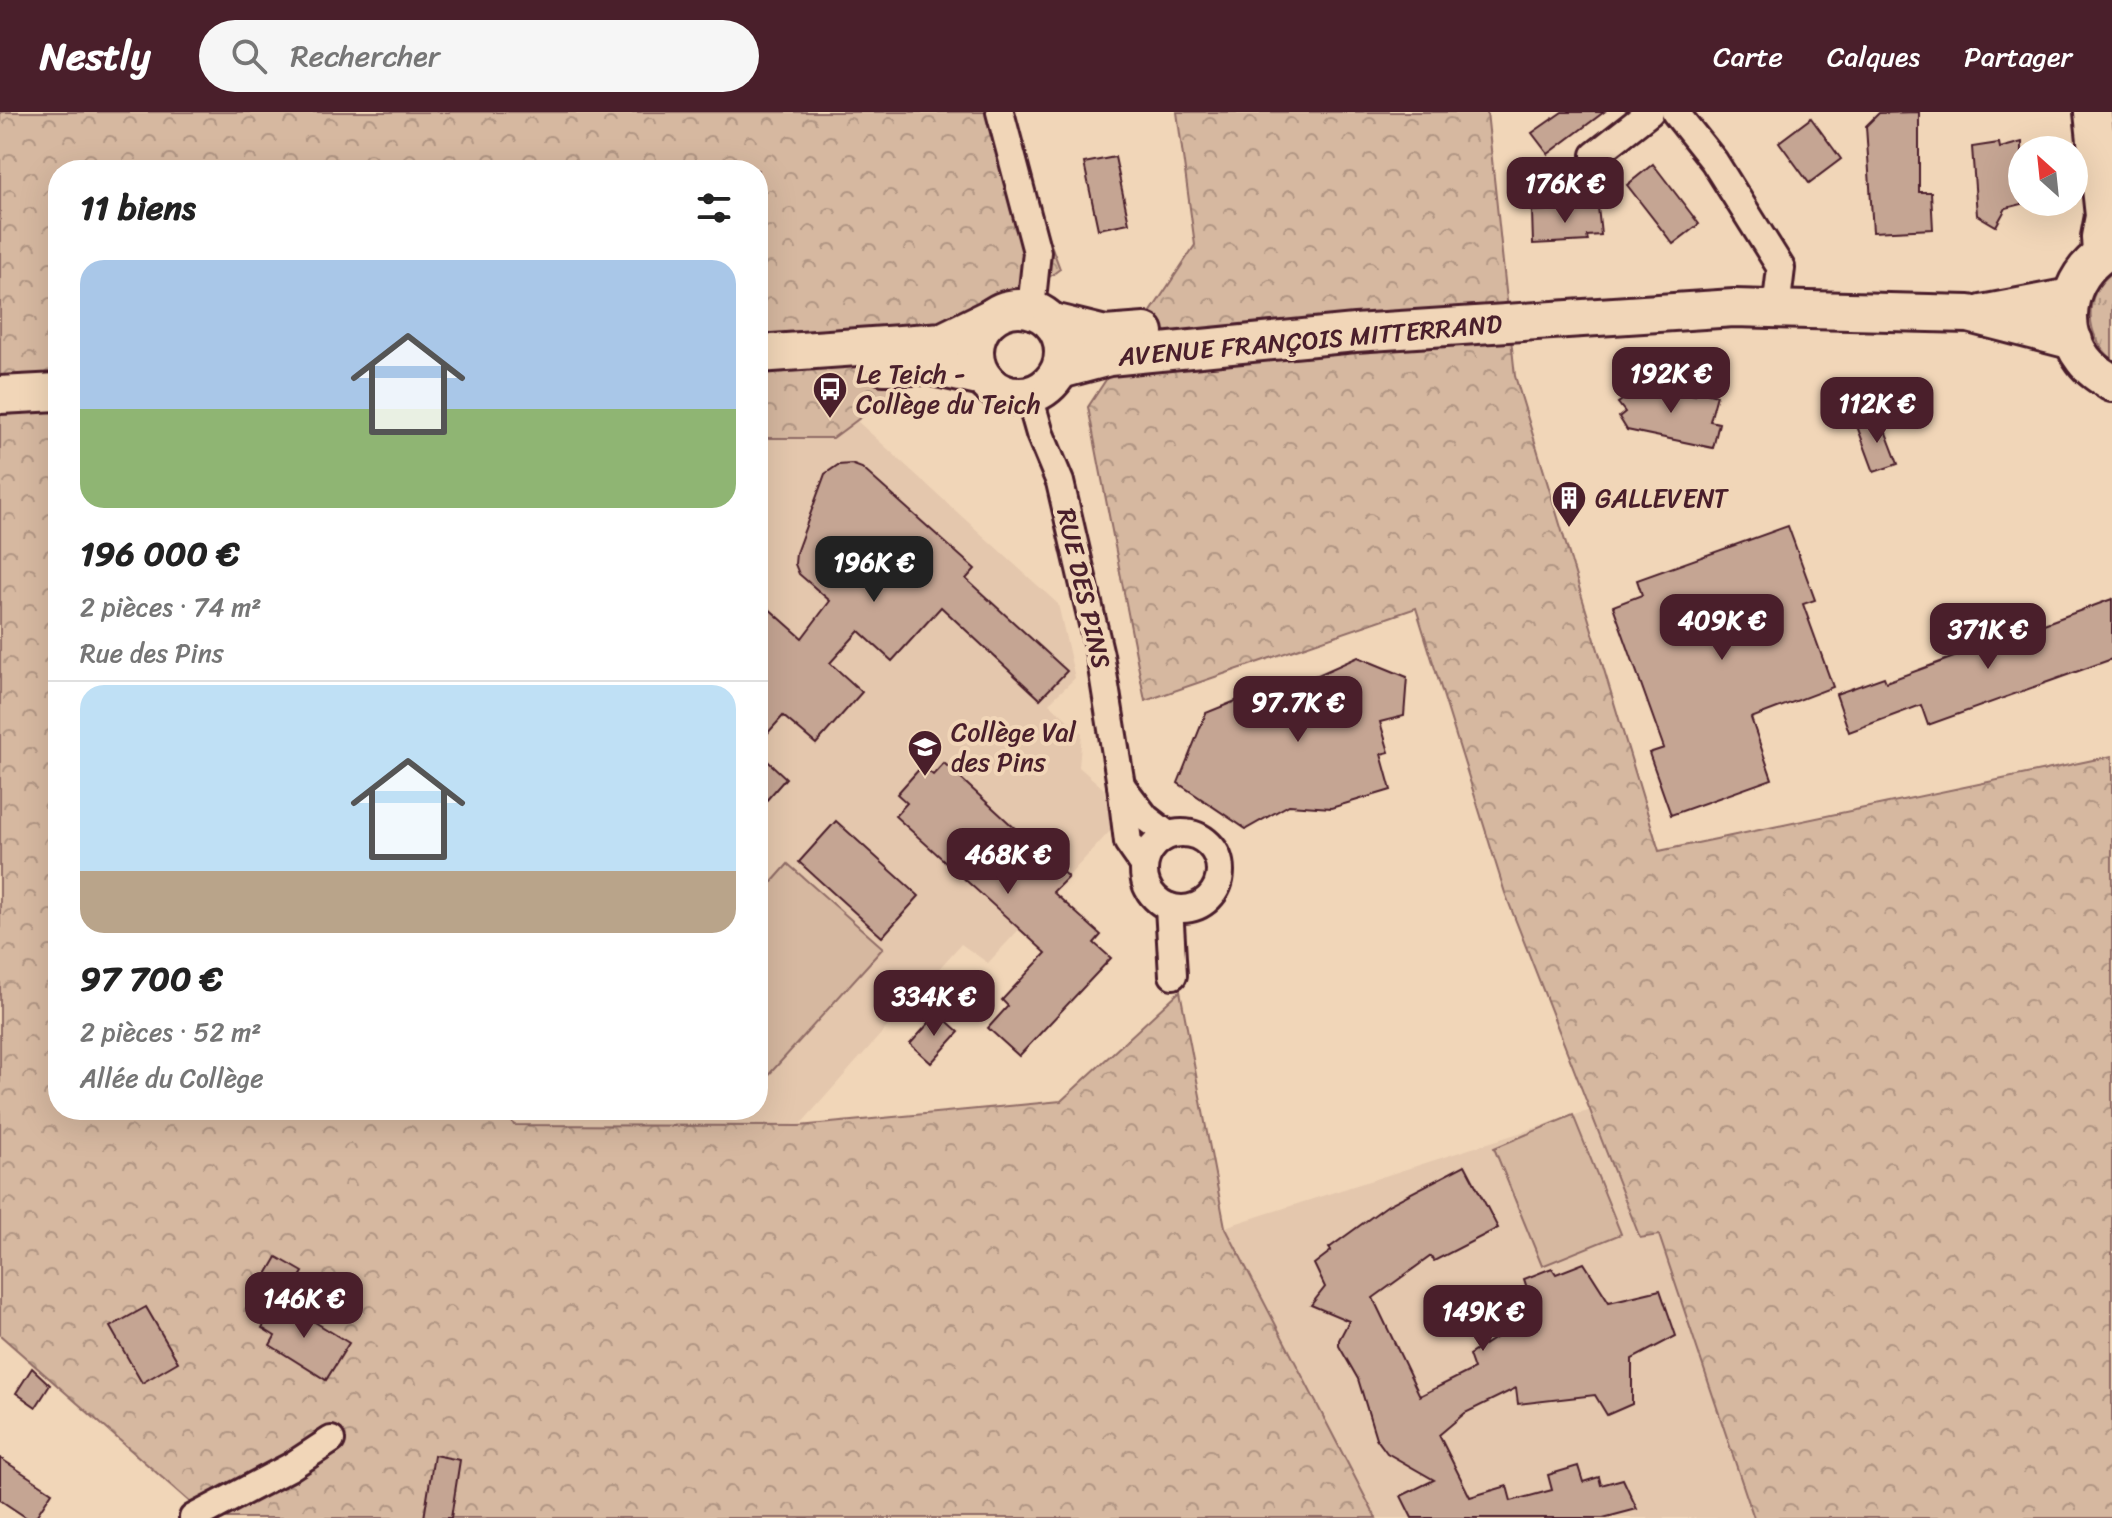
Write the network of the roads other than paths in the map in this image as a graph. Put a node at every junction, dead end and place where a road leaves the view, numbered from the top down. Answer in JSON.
{"nodes":[{"id":1,"x":1000,"y":112,"type":"edge"},
{"id":2,"x":1650,"y":112,"type":"edge"},
{"id":3,"x":1675,"y":112,"type":"edge"},
{"id":4,"x":2093,"y":112,"type":"edge"},
{"id":5,"x":1595,"y":155,"type":"dead end"},
{"id":6,"x":2107,"y":180,"type":"edge"},
{"id":7,"x":2106,"y":251,"type":"edge"},
{"id":8,"x":2071,"y":297,"type":"junction"},
{"id":9,"x":1776,"y":310,"type":"junction"},
{"id":10,"x":1042,"y":316,"type":"junction"},
{"id":11,"x":1977,"y":316,"type":"junction"},
{"id":12,"x":992,"y":317,"type":"junction"},
{"id":13,"x":1563,"y":319,"type":"junction"},
{"id":14,"x":2074,"y":341,"type":"junction"},
{"id":15,"x":768,"y":353,"type":"edge"},
{"id":16,"x":1060,"y":370,"type":"junction"},
{"id":17,"x":768,"y":371,"type":"edge"},
{"id":18,"x":983,"y":378,"type":"junction"},
{"id":19,"x":2112,"y":383,"type":"edge"},
{"id":20,"x":48,"y":393,"type":"edge"},
{"id":21,"x":0,"y":395,"type":"edge"},
{"id":22,"x":1032,"y":395,"type":"junction"},
{"id":23,"x":1121,"y":785,"type":"junction"},
{"id":24,"x":1168,"y":835,"type":"junction"},
{"id":25,"x":1144,"y":865,"type":"junction"},
{"id":26,"x":1169,"y":907,"type":"junction"},
{"id":27,"x":1173,"y":975,"type":"dead end"},
{"id":28,"x":331,"y":1440,"type":"dead end"},
{"id":29,"x":193,"y":1518,"type":"edge"}],
"edges":[{"from":1,"to":10,"type":"street"},
{"from":2,"to":5,"type":"street"},
{"from":3,"to":9,"type":"street"},
{"from":4,"to":6,"type":"main road"},
{"from":6,"to":7,"type":"main road"},
{"from":7,"to":8,"type":"main road"},
{"from":8,"to":11,"type":"main road","name":"AVENUE FRANÇOIS MITTERRAND"},
{"from":8,"to":14,"type":"main road"},
{"from":9,"to":11,"type":"main road","name":"AVENUE FRANÇOIS MITTERRAND"},
{"from":9,"to":13,"type":"main road","name":"AVENUE FRANÇOIS MITTERRAND"},
{"from":10,"to":12,"type":"main road"},
{"from":10,"to":13,"type":"main road","name":"AVENUE FRANÇOIS MITTERRAND"},
{"from":10,"to":16,"type":"main road"},
{"from":11,"to":14,"type":"main road","name":"AVENUE FRANÇOIS MITTERRAND"},
{"from":12,"to":15,"type":"main road"},
{"from":12,"to":18,"type":"main road"},
{"from":13,"to":16,"type":"main road","name":"AVENUE FRANÇOIS MITTERRAND"},
{"from":14,"to":19,"type":"main road"},
{"from":16,"to":22,"type":"main road"},
{"from":17,"to":18,"type":"main road"},
{"from":18,"to":22,"type":"main road"},
{"from":20,"to":21,"type":"main road"},
{"from":22,"to":23,"type":"street","name":"RUE DES PINS"},
{"from":23,"to":24,"type":"street","name":"RUE DES PINS"},
{"from":23,"to":25,"type":"street","name":"RUE DES PINS"},
{"from":24,"to":25,"type":"street"},
{"from":24,"to":26,"type":"street"},
{"from":25,"to":26,"type":"street"},
{"from":26,"to":27,"type":"street"},
{"from":28,"to":29,"type":"street"}]}
